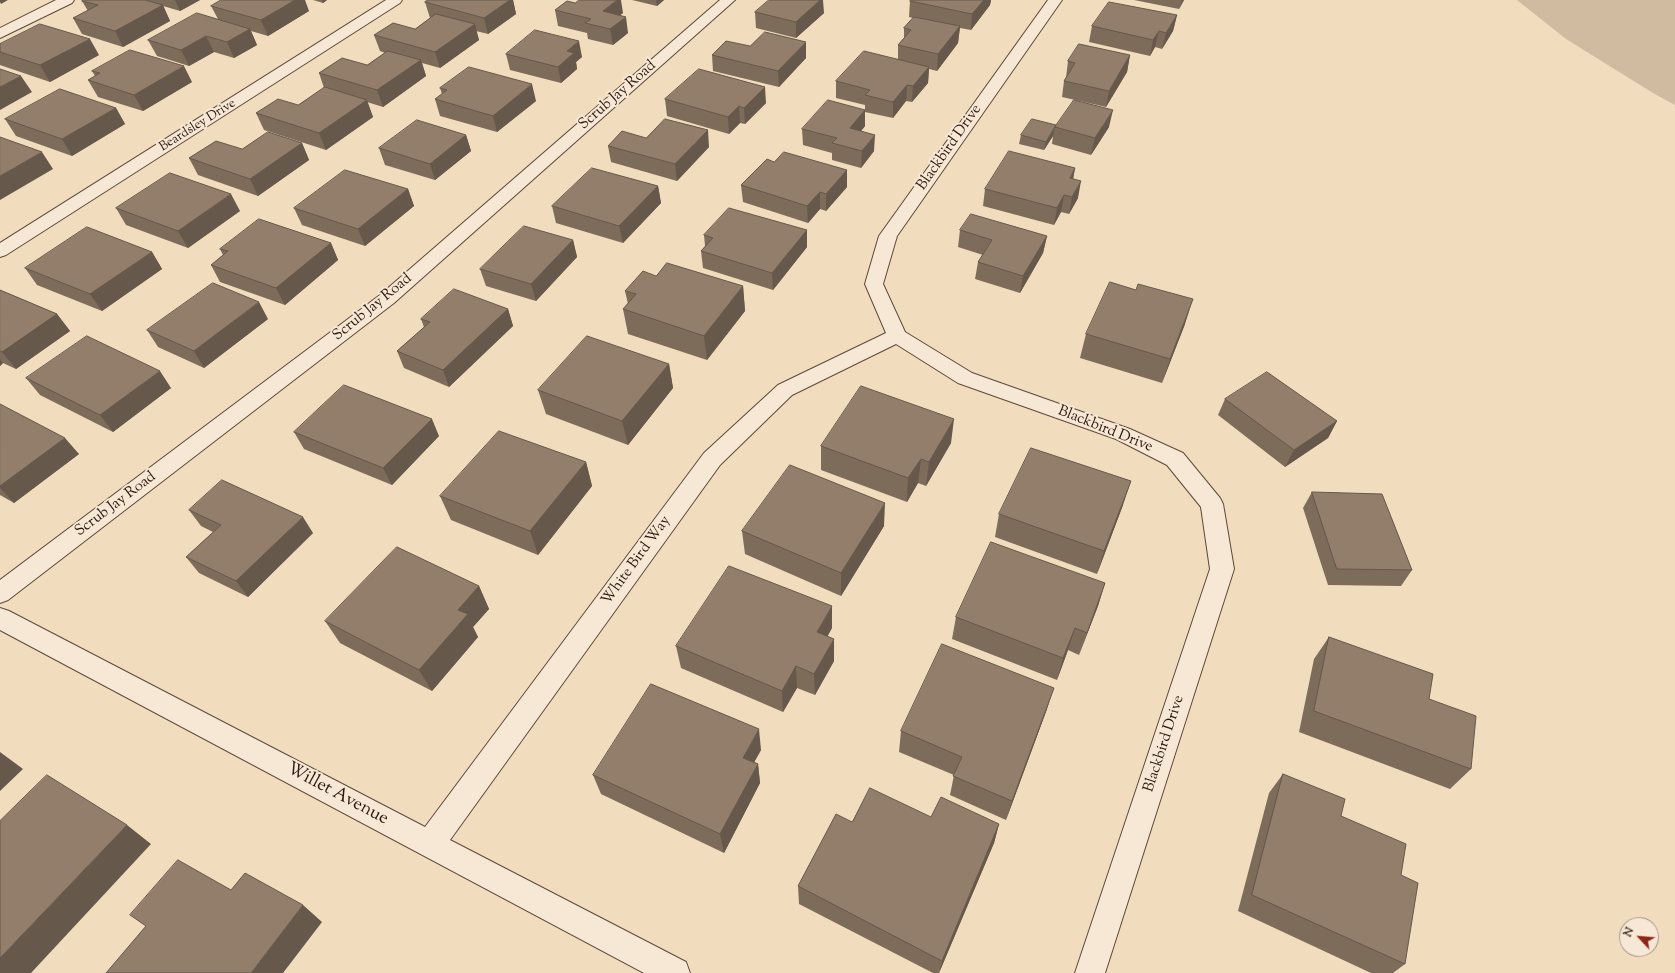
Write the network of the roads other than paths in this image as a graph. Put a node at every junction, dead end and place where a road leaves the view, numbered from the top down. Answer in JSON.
{"nodes":[{"id":1,"x":66,"y":0,"type":"edge"},
{"id":2,"x":395,"y":0,"type":"edge"},
{"id":3,"x":728,"y":0,"type":"edge"},
{"id":4,"x":1054,"y":0,"type":"edge"},
{"id":5,"x":0,"y":34,"type":"edge"},
{"id":6,"x":0,"y":251,"type":"edge"},
{"id":7,"x":897,"y":336,"type":"junction"},
{"id":8,"x":0,"y":593,"type":"edge"},
{"id":9,"x":0,"y":618,"type":"edge"},
{"id":10,"x":430,"y":844,"type":"junction"},
{"id":11,"x":675,"y":973,"type":"edge"},
{"id":12,"x":1090,"y":973,"type":"edge"}],
"edges":[{"from":1,"to":5,"type":"street"},
{"from":2,"to":6,"type":"street","name":"Beardsley Drive"},
{"from":3,"to":8,"type":"street","name":"Scrub Jay Road"},
{"from":4,"to":7,"type":"street","name":"Blackbird Drive"},
{"from":7,"to":10,"type":"street","name":"White Bird Way"},
{"from":7,"to":12,"type":"street","name":"Blackbird Drive"},
{"from":9,"to":10,"type":"street","name":"Willet Avenue"},
{"from":10,"to":11,"type":"street","name":"Willet Avenue"}]}
